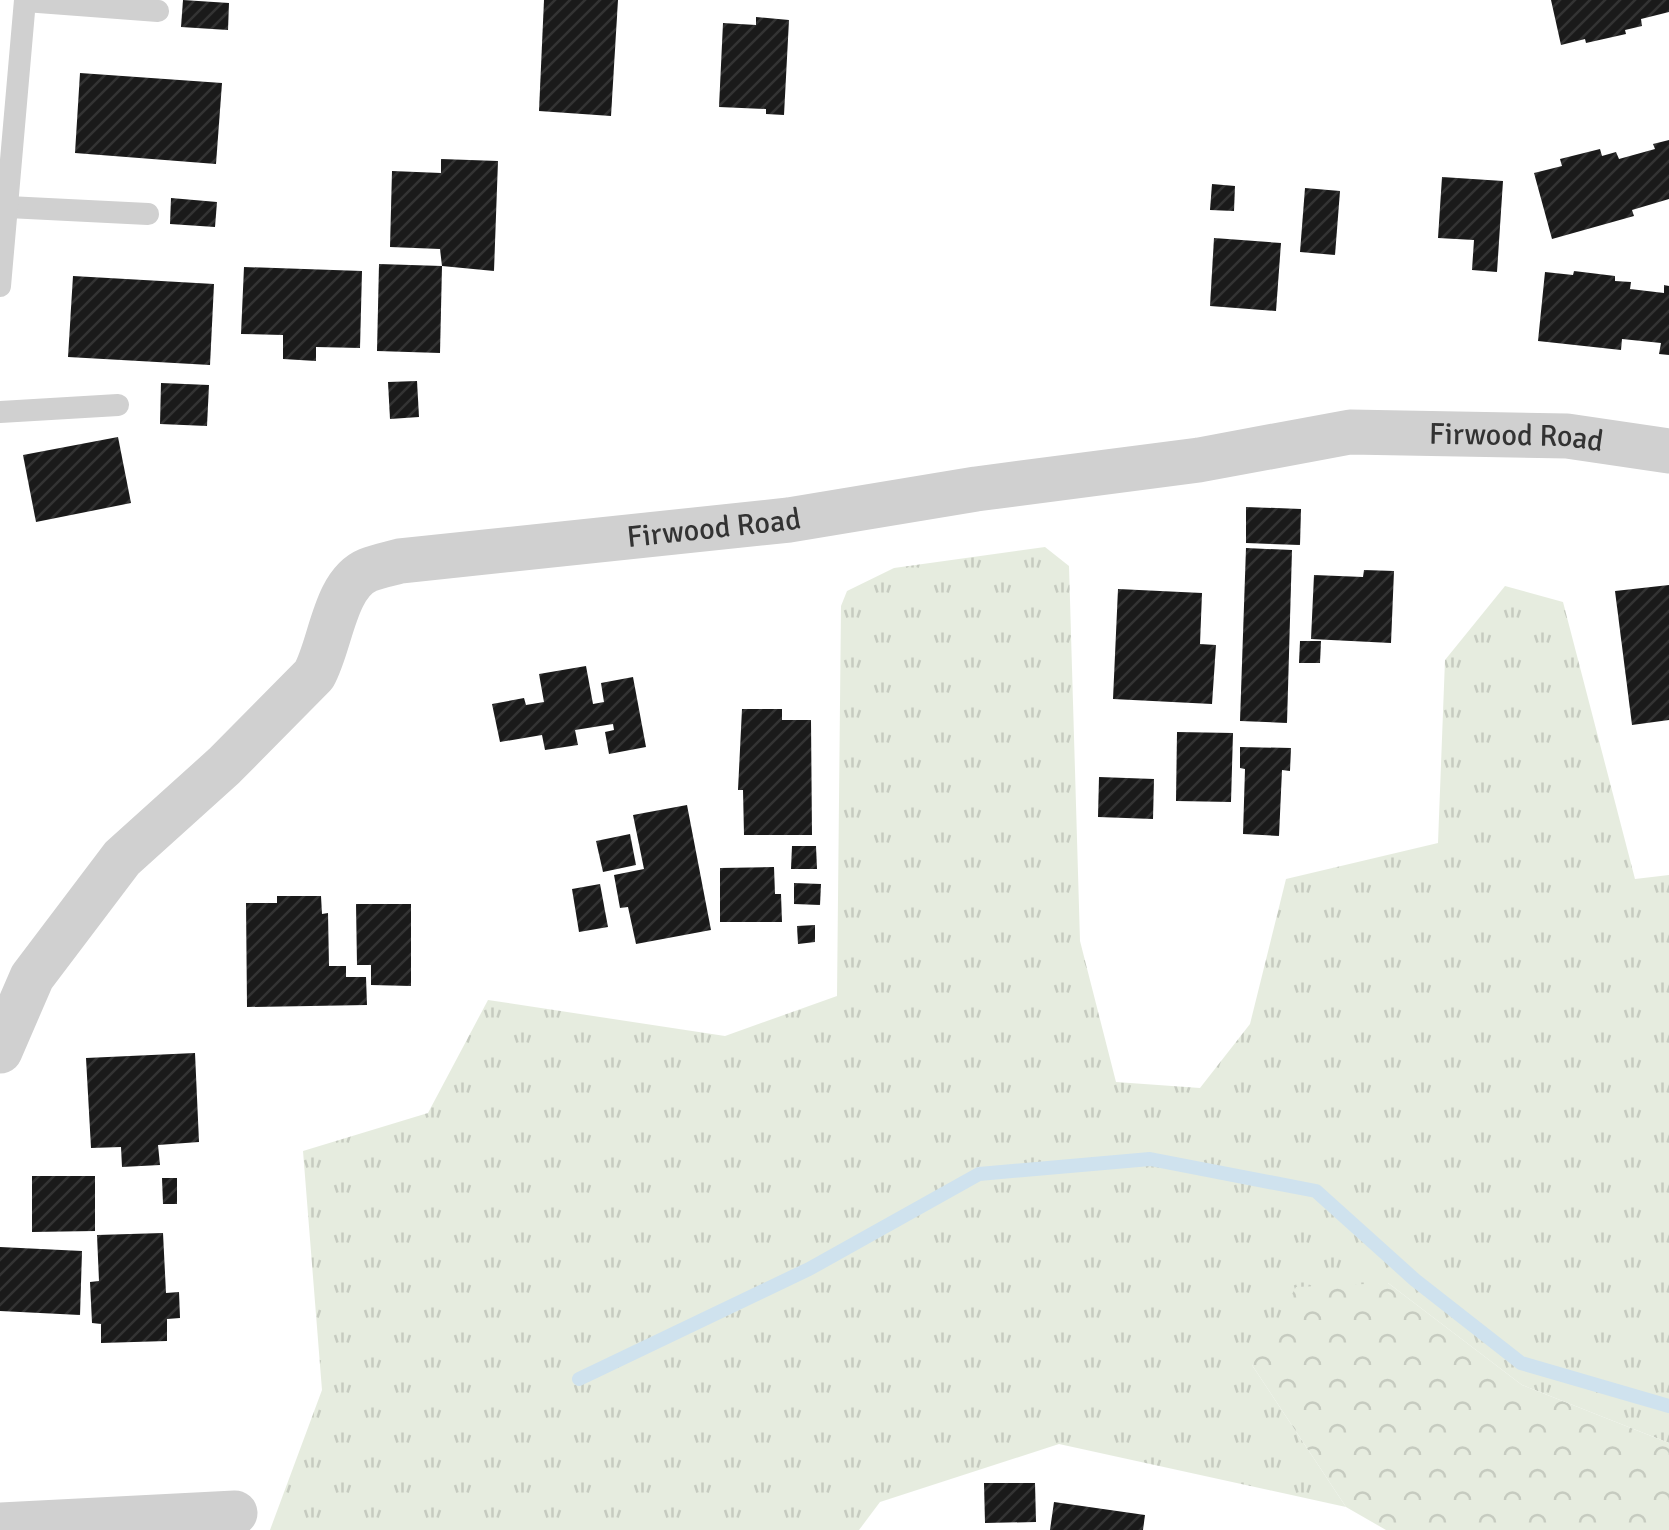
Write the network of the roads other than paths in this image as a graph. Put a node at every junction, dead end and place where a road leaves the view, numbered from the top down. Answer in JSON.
{"nodes":[{"id":1,"x":25,"y":1,"type":"edge"},
{"id":2,"x":158,"y":11,"type":"dead end"},
{"id":3,"x":10,"y":64,"type":"edge"},
{"id":4,"x":8,"y":207,"type":"junction"},
{"id":5,"x":148,"y":214,"type":"dead end"},
{"id":6,"x":0,"y":286,"type":"edge"},
{"id":7,"x":118,"y":405,"type":"dead end"},
{"id":8,"x":0,"y":412,"type":"edge"},
{"id":9,"x":1669,"y":451,"type":"edge"},
{"id":10,"x":0,"y":1050,"type":"edge"},
{"id":11,"x":235,"y":1513,"type":"dead end"},
{"id":12,"x":0,"y":1525,"type":"edge"}],
"edges":[{"from":1,"to":2,"type":"lane"},
{"from":1,"to":3,"type":"lane"},
{"from":3,"to":4,"type":"lane"},
{"from":4,"to":5,"type":"lane"},
{"from":4,"to":6,"type":"lane"},
{"from":7,"to":8,"type":"lane"},
{"from":9,"to":10,"type":"street","name":"Firwood Road"},
{"from":11,"to":12,"type":"street"}]}
